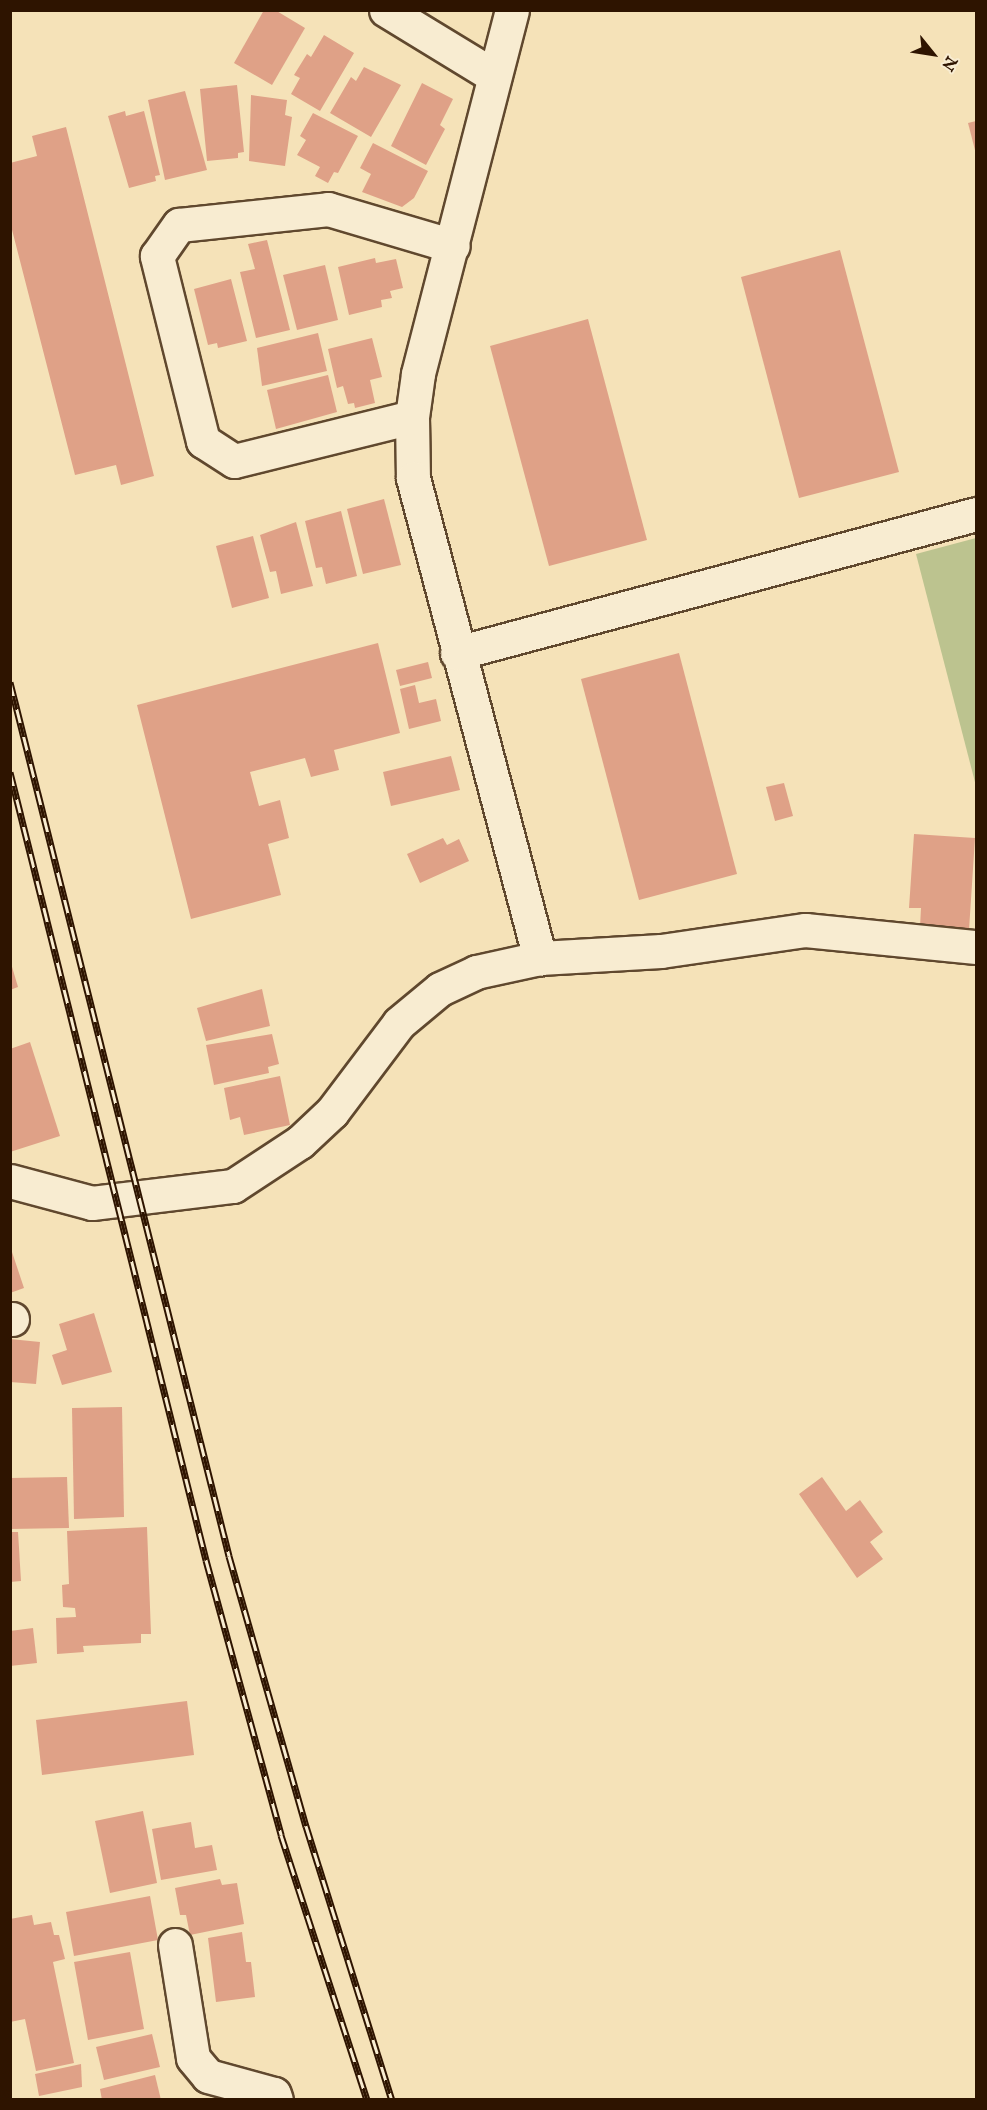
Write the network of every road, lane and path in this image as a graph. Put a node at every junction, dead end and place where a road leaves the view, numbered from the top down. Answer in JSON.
{"nodes":[{"id":1,"x":386,"y":10,"type":"edge"},
{"id":2,"x":512,"y":10,"type":"edge"},
{"id":3,"x":494,"y":76,"type":"junction"},
{"id":4,"x":453,"y":246,"type":"junction"},
{"id":5,"x":412,"y":417,"type":"junction"},
{"id":6,"x":976,"y":514,"type":"edge"},
{"id":7,"x":457,"y":653,"type":"junction"},
{"id":8,"x":976,"y":947,"type":"edge"},
{"id":9,"x":540,"y":958,"type":"junction"},
{"id":10,"x":10,"y":1181,"type":"edge"},
{"id":11,"x":175,"y":1945,"type":"dead end"},
{"id":12,"x":276,"y":2100,"type":"edge"}],
"edges":[{"from":1,"to":3,"type":"street"},
{"from":2,"to":3,"type":"street"},
{"from":3,"to":4,"type":"street"},
{"from":4,"to":5,"type":"street"},
{"from":4,"to":5,"type":"street"},
{"from":5,"to":7,"type":"street"},
{"from":6,"to":7,"type":"street"},
{"from":7,"to":9,"type":"street"},
{"from":8,"to":9,"type":"street"},
{"from":9,"to":10,"type":"street"},
{"from":11,"to":12,"type":"street"}]}
